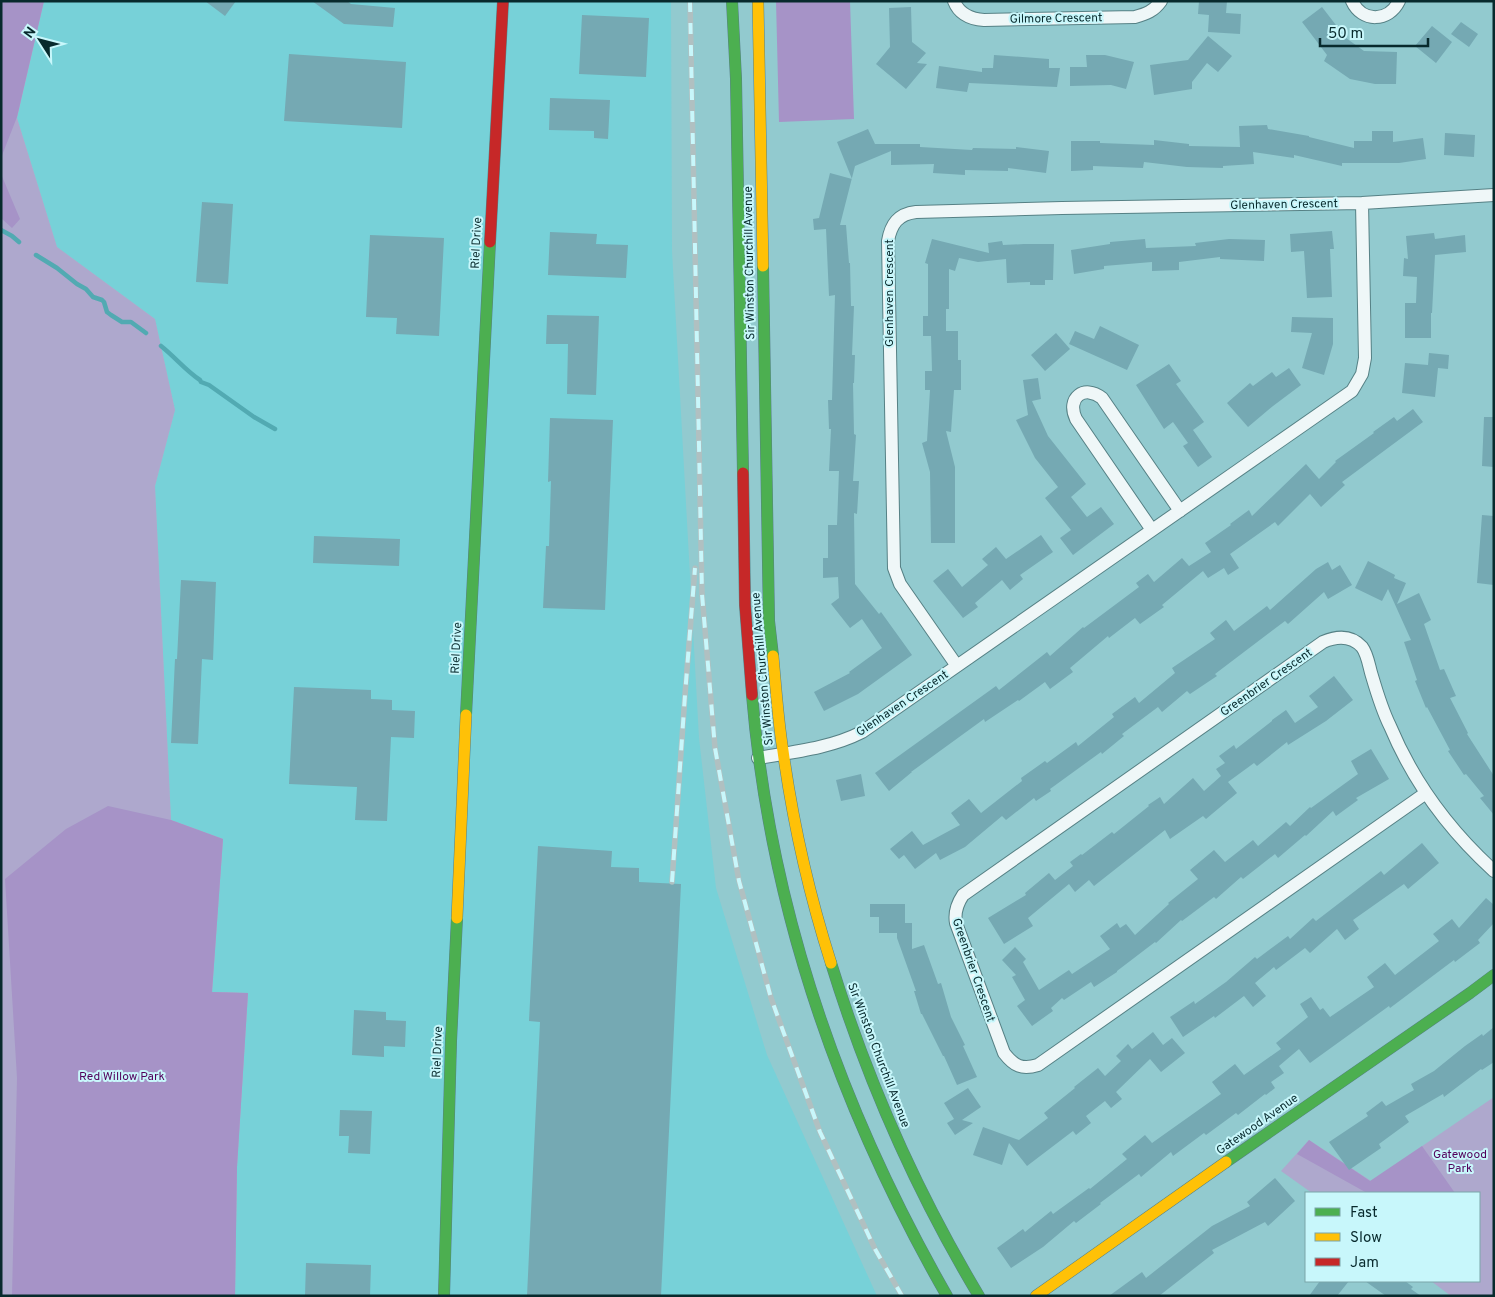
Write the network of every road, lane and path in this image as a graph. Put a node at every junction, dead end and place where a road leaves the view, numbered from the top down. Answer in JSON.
{"nodes":[{"id":1,"x":503,"y":1,"type":"edge"},
{"id":2,"x":732,"y":1,"type":"edge"},
{"id":3,"x":758,"y":1,"type":"edge"},
{"id":4,"x":954,"y":1,"type":"edge"},
{"id":5,"x":1161,"y":1,"type":"edge"},
{"id":6,"x":1352,"y":1,"type":"edge"},
{"id":7,"x":1400,"y":1,"type":"edge"},
{"id":8,"x":1494,"y":195,"type":"edge"},
{"id":9,"x":1362,"y":203,"type":"junction"},
{"id":10,"x":1180,"y":511,"type":"junction"},
{"id":11,"x":1152,"y":530,"type":"junction"},
{"id":12,"x":957,"y":666,"type":"junction"},
{"id":13,"x":783,"y":753,"type":"junction"},
{"id":14,"x":758,"y":758,"type":"junction"},
{"id":15,"x":1426,"y":793,"type":"junction"},
{"id":16,"x":1494,"y":871,"type":"edge"},
{"id":17,"x":1494,"y":975,"type":"edge"},
{"id":18,"x":444,"y":1296,"type":"edge"},
{"id":19,"x":946,"y":1296,"type":"edge"},
{"id":20,"x":979,"y":1296,"type":"edge"},
{"id":21,"x":1036,"y":1296,"type":"edge"}],
"edges":[{"from":1,"to":18,"type":"main road","name":"Riel Drive"},
{"from":2,"to":14,"type":"main road","name":"Sir Winston Churchill Avenue"},
{"from":3,"to":13,"type":"main road","name":"Sir Winston Churchill Avenue"},
{"from":4,"to":5,"type":"street","name":"Gilmore Crescent"},
{"from":6,"to":7,"type":"street"},
{"from":8,"to":9,"type":"street","name":"Glenhaven Crescent"},
{"from":9,"to":10,"type":"street","name":"Glenhaven Crescent"},
{"from":9,"to":12,"type":"street","name":"Glenhaven Crescent"},
{"from":10,"to":11,"type":"street","name":"Glenhaven Crescent"},
{"from":10,"to":11,"type":"street"},
{"from":11,"to":12,"type":"street","name":"Glenhaven Crescent"},
{"from":12,"to":13,"type":"street","name":"Glenhaven Crescent"},
{"from":13,"to":14,"type":"street","name":"Glenhaven Crescent"},
{"from":13,"to":20,"type":"main road","name":"Sir Winston Churchill Avenue"},
{"from":14,"to":19,"type":"main road","name":"Sir Winston Churchill Avenue"},
{"from":15,"to":15,"type":"street","name":"Greenbrier Crescent"},
{"from":15,"to":16,"type":"street","name":"Greenbrier Crescent"},
{"from":17,"to":21,"type":"main road","name":"Gatewood Avenue"}]}
